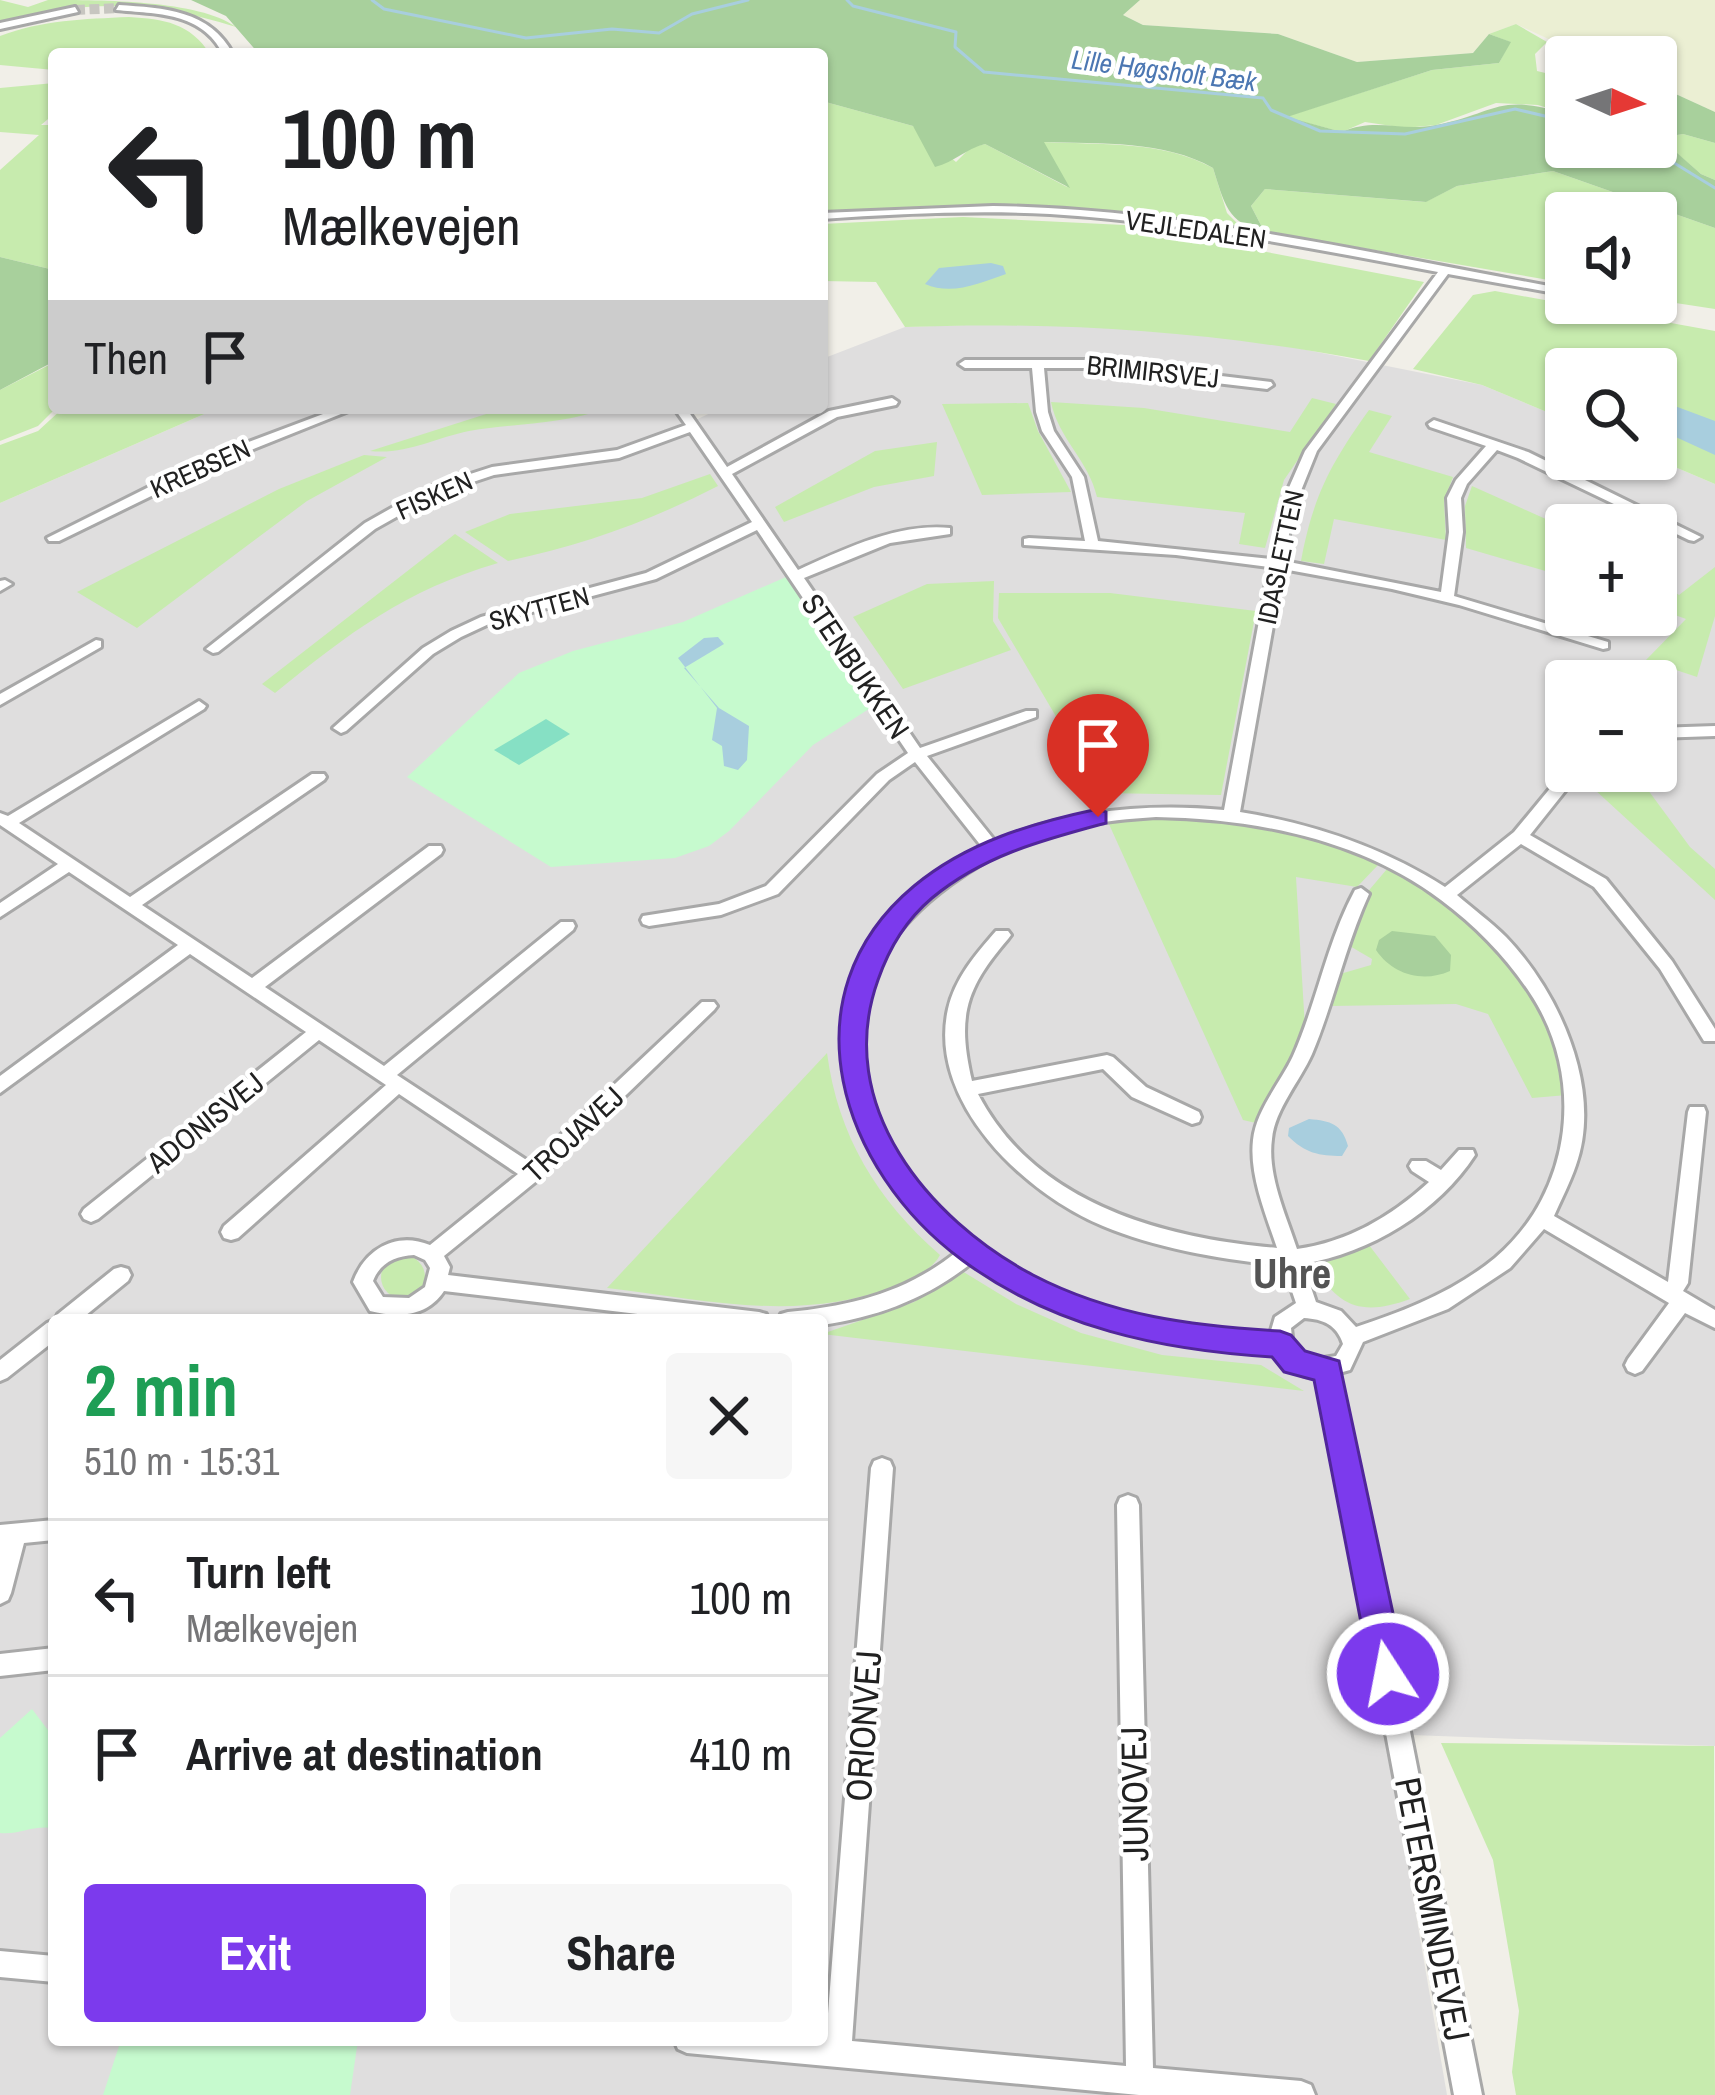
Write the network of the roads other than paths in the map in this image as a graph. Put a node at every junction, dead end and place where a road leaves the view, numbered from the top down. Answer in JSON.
{"nodes":[{"id":1,"x":119,"y":8,"type":"dead end"},
{"id":2,"x":75,"y":10,"type":"dead end"},
{"id":3,"x":0,"y":26,"type":"edge"},
{"id":4,"x":225,"y":48,"type":"edge"},
{"id":5,"x":828,"y":216,"type":"edge"},
{"id":6,"x":1445,"y":272,"type":"junction"},
{"id":7,"x":1545,"y":289,"type":"edge"},
{"id":8,"x":1038,"y":362,"type":"junction"},
{"id":9,"x":964,"y":364,"type":"dead end"},
{"id":10,"x":1267,"y":385,"type":"dead end"},
{"id":11,"x":892,"y":402,"type":"dead end"},
{"id":12,"x":334,"y":414,"type":"edge"},
{"id":13,"x":684,"y":414,"type":"edge"},
{"id":14,"x":1434,"y":424,"type":"dead end"},
{"id":15,"x":693,"y":427,"type":"junction"},
{"id":16,"x":1495,"y":444,"type":"junction"},
{"id":17,"x":725,"y":473,"type":"junction"},
{"id":18,"x":759,"y":524,"type":"junction"},
{"id":19,"x":945,"y":531,"type":"dead end"},
{"id":20,"x":1694,"y":537,"type":"dead end"},
{"id":21,"x":54,"y":538,"type":"dead end"},
{"id":22,"x":1029,"y":542,"type":"dead end"},
{"id":23,"x":1092,"y":544,"type":"junction"},
{"id":24,"x":1276,"y":562,"type":"junction"},
{"id":25,"x":795,"y":578,"type":"junction"},
{"id":26,"x":1447,"y":597,"type":"junction"},
{"id":27,"x":96,"y":644,"type":"dead end"},
{"id":28,"x":1603,"y":645,"type":"dead end"},
{"id":29,"x":213,"y":649,"type":"dead end"},
{"id":30,"x":0,"y":700,"type":"edge"},
{"id":31,"x":199,"y":706,"type":"dead end"},
{"id":32,"x":1031,"y":714,"type":"dead end"},
{"id":33,"x":341,"y":728,"type":"dead end"},
{"id":34,"x":1715,"y":731,"type":"edge"},
{"id":35,"x":1677,"y":732,"type":"edge"},
{"id":36,"x":916,"y":754,"type":"junction"},
{"id":37,"x":317,"y":777,"type":"dead end"},
{"id":38,"x":1556,"y":792,"type":"edge"},
{"id":39,"x":1231,"y":816,"type":"junction"},
{"id":40,"x":4,"y":820,"type":"edge"},
{"id":41,"x":1520,"y":836,"type":"junction"},
{"id":42,"x":992,"y":848,"type":"junction"},
{"id":43,"x":435,"y":850,"type":"dead end"},
{"id":44,"x":70,"y":864,"type":"junction"},
{"id":45,"x":1361,"y":894,"type":"dead end"},
{"id":46,"x":1446,"y":895,"type":"junction"},
{"id":47,"x":130,"y":905,"type":"junction"},
{"id":48,"x":0,"y":911,"type":"edge"},
{"id":49,"x":649,"y":920,"type":"dead end"},
{"id":50,"x":568,"y":926,"type":"dead end"},
{"id":51,"x":1002,"y":934,"type":"dead end"},
{"id":52,"x":190,"y":945,"type":"junction"},
{"id":53,"x":253,"y":987,"type":"junction"},
{"id":54,"x":708,"y":1006,"type":"dead end"},
{"id":55,"x":319,"y":1031,"type":"junction"},
{"id":56,"x":1710,"y":1036,"type":"dead end"},
{"id":57,"x":392,"y":1080,"type":"junction"},
{"id":58,"x":0,"y":1086,"type":"edge"},
{"id":59,"x":967,"y":1089,"type":"junction"},
{"id":60,"x":1696,"y":1112,"type":"dead end"},
{"id":61,"x":1192,"y":1117,"type":"dead end"},
{"id":62,"x":1466,"y":1155,"type":"dead end"},
{"id":63,"x":1419,"y":1166,"type":"dead end"},
{"id":64,"x":532,"y":1174,"type":"junction"},
{"id":65,"x":1443,"y":1180,"type":"junction"},
{"id":66,"x":91,"y":1214,"type":"dead end"},
{"id":67,"x":1544,"y":1220,"type":"junction"},
{"id":68,"x":231,"y":1232,"type":"dead end"},
{"id":69,"x":972,"y":1251,"type":"junction"},
{"id":70,"x":432,"y":1254,"type":"junction"},
{"id":71,"x":1293,"y":1257,"type":"junction"},
{"id":72,"x":121,"y":1274,"type":"dead end"},
{"id":73,"x":440,"y":1282,"type":"junction"},
{"id":74,"x":1676,"y":1297,"type":"junction"},
{"id":75,"x":1308,"y":1309,"type":"junction"},
{"id":76,"x":72,"y":1314,"type":"edge"},
{"id":77,"x":382,"y":1314,"type":"edge"},
{"id":78,"x":709,"y":1314,"type":"edge"},
{"id":79,"x":828,"y":1318,"type":"edge"},
{"id":80,"x":1715,"y":1320,"type":"edge"},
{"id":81,"x":48,"y":1334,"type":"edge"},
{"id":82,"x":1352,"y":1337,"type":"junction"},
{"id":83,"x":1280,"y":1344,"type":"junction"},
{"id":84,"x":1635,"y":1365,"type":"dead end"},
{"id":85,"x":1328,"y":1370,"type":"junction"},
{"id":86,"x":0,"y":1372,"type":"edge"},
{"id":87,"x":882,"y":1468,"type":"dead end"},
{"id":88,"x":1128,"y":1505,"type":"dead end"},
{"id":89,"x":48,"y":1530,"type":"edge"},
{"id":90,"x":8,"y":1536,"type":"edge"},
{"id":91,"x":0,"y":1593,"type":"edge"},
{"id":92,"x":48,"y":1660,"type":"edge"},
{"id":93,"x":0,"y":1665,"type":"edge"},
{"id":94,"x":0,"y":1964,"type":"edge"},
{"id":95,"x":48,"y":1968,"type":"edge"},
{"id":96,"x":747,"y":2046,"type":"edge"},
{"id":97,"x":838,"y":2055,"type":"junction"},
{"id":98,"x":1140,"y":2082,"type":"junction"},
{"id":99,"x":1301,"y":2095,"type":"edge"},
{"id":100,"x":1468,"y":2095,"type":"edge"}],
"edges":[{"from":1,"to":4,"type":"street"},
{"from":2,"to":3,"type":"street"},
{"from":5,"to":6,"type":"street","name":"VEJLEDALEN"},
{"from":6,"to":7,"type":"street","name":"VEJLEDALEN"},
{"from":6,"to":24,"type":"street","name":"IDASLETTEN"},
{"from":8,"to":9,"type":"street","name":"BRIMIRSVEJ"},
{"from":8,"to":10,"type":"street","name":"BRIMIRSVEJ"},
{"from":8,"to":23,"type":"street"},
{"from":11,"to":17,"type":"street"},
{"from":12,"to":21,"type":"street","name":"KREBSEN"},
{"from":13,"to":15,"type":"street","name":"STENBUKKEN"},
{"from":14,"to":16,"type":"street"},
{"from":15,"to":17,"type":"street","name":"STENBUKKEN"},
{"from":15,"to":29,"type":"street","name":"FISKEN"},
{"from":16,"to":20,"type":"street"},
{"from":16,"to":26,"type":"street"},
{"from":17,"to":18,"type":"street","name":"STENBUKKEN"},
{"from":18,"to":25,"type":"street","name":"STENBUKKEN"},
{"from":18,"to":33,"type":"street","name":"SKYTTEN"},
{"from":19,"to":25,"type":"street","name":"STENBUKKEN"},
{"from":22,"to":23,"type":"street"},
{"from":23,"to":24,"type":"street"},
{"from":24,"to":26,"type":"street"},
{"from":24,"to":39,"type":"street","name":"IDASLETTEN"},
{"from":25,"to":36,"type":"street","name":"STENBUKKEN"},
{"from":26,"to":28,"type":"street"},
{"from":27,"to":30,"type":"street"},
{"from":31,"to":40,"type":"street"},
{"from":32,"to":36,"type":"street","name":"STENBUKKEN"},
{"from":34,"to":35,"type":"street"},
{"from":36,"to":42,"type":"street","name":"STENBUKKEN"},
{"from":36,"to":49,"type":"street"},
{"from":37,"to":47,"type":"street"},
{"from":38,"to":41,"type":"street"},
{"from":39,"to":42,"type":"street"},
{"from":39,"to":46,"type":"street"},
{"from":40,"to":44,"type":"street"},
{"from":41,"to":46,"type":"street"},
{"from":41,"to":56,"type":"street"},
{"from":42,"to":69,"type":"street"},
{"from":43,"to":53,"type":"street"},
{"from":44,"to":47,"type":"street"},
{"from":44,"to":48,"type":"street"},
{"from":45,"to":71,"type":"street"},
{"from":46,"to":67,"type":"street"},
{"from":47,"to":52,"type":"street"},
{"from":50,"to":57,"type":"street"},
{"from":51,"to":59,"type":"street"},
{"from":52,"to":53,"type":"street"},
{"from":52,"to":58,"type":"street"},
{"from":53,"to":55,"type":"street"},
{"from":54,"to":64,"type":"street","name":"TROJAVEJ"},
{"from":55,"to":57,"type":"street"},
{"from":55,"to":66,"type":"street","name":"ADONISVEJ"},
{"from":57,"to":64,"type":"street"},
{"from":57,"to":68,"type":"street"},
{"from":59,"to":61,"type":"street"},
{"from":59,"to":71,"type":"street"},
{"from":60,"to":74,"type":"street"},
{"from":62,"to":65,"type":"street"},
{"from":63,"to":65,"type":"street"},
{"from":64,"to":70,"type":"street","name":"TROJAVEJ"},
{"from":65,"to":71,"type":"street"},
{"from":67,"to":74,"type":"street"},
{"from":67,"to":82,"type":"street"},
{"from":69,"to":79,"type":"street"},
{"from":69,"to":83,"type":"street"},
{"from":70,"to":73,"type":"street"},
{"from":70,"to":77,"type":"street"},
{"from":71,"to":75,"type":"street"},
{"from":72,"to":76,"type":"street"},
{"from":73,"to":77,"type":"street"},
{"from":73,"to":78,"type":"street"},
{"from":74,"to":80,"type":"street"},
{"from":74,"to":84,"type":"street"},
{"from":75,"to":82,"type":"street"},
{"from":75,"to":83,"type":"street"},
{"from":81,"to":86,"type":"street"},
{"from":82,"to":85,"type":"street"},
{"from":83,"to":85,"type":"street"},
{"from":85,"to":100,"type":"street","name":"PETERSMINDEVEJ"},
{"from":87,"to":97,"type":"street","name":"ORIONVEJ"},
{"from":88,"to":98,"type":"street","name":"JUNOVEJ"},
{"from":89,"to":90,"type":"street"},
{"from":90,"to":91,"type":"street"},
{"from":92,"to":93,"type":"street"},
{"from":94,"to":95,"type":"street"},
{"from":96,"to":97,"type":"street"},
{"from":97,"to":98,"type":"street"},
{"from":98,"to":99,"type":"street"}]}
